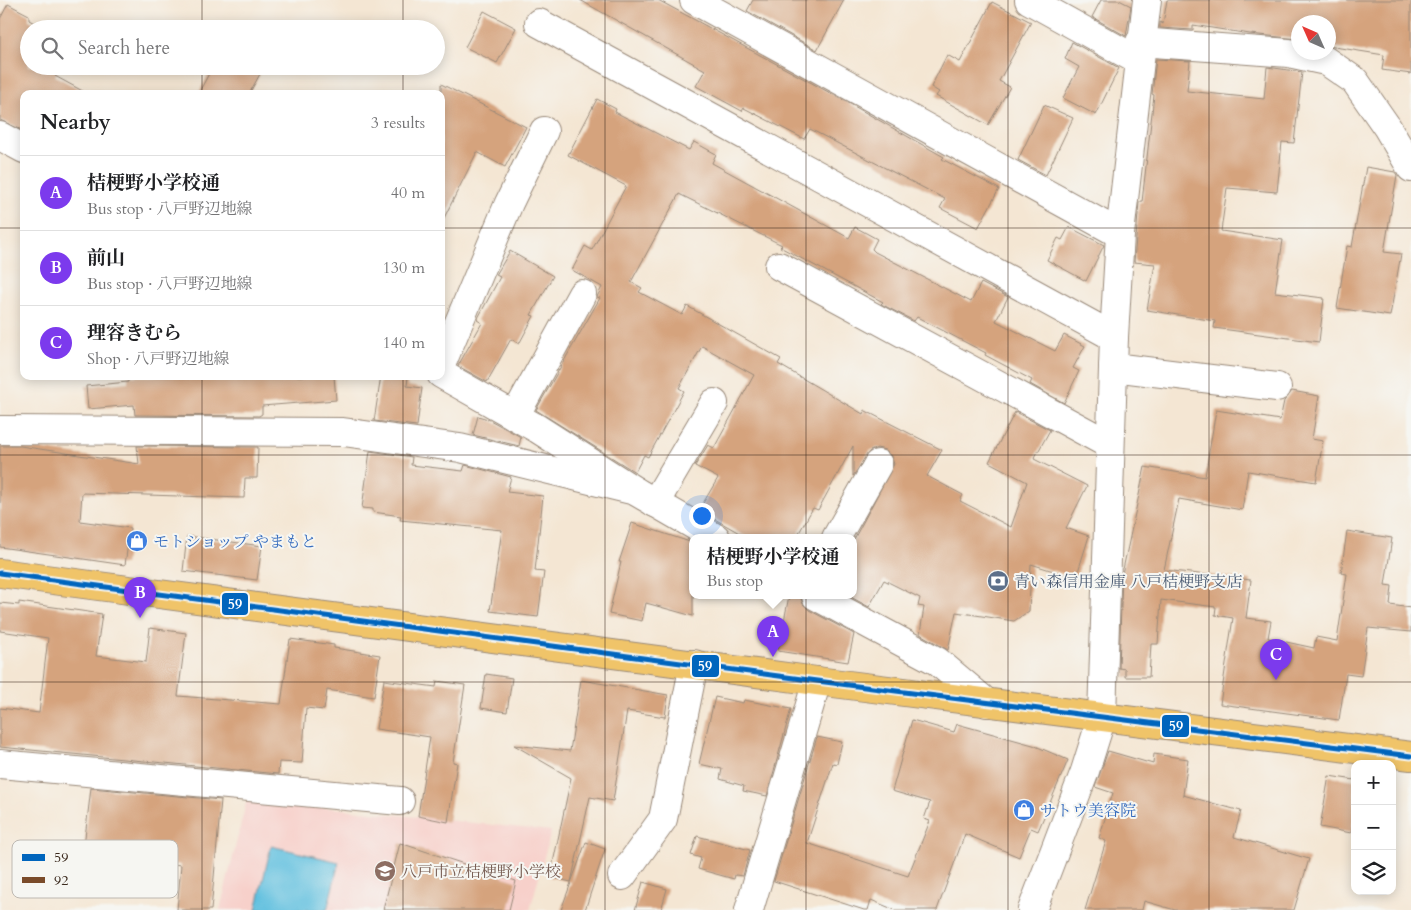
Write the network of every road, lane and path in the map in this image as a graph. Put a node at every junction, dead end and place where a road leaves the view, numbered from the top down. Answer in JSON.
{"nodes":[{"id":1,"x":694,"y":0,"type":"edge"},
{"id":2,"x":1029,"y":0,"type":"edge"},
{"id":3,"x":1146,"y":0,"type":"edge"},
{"id":4,"x":540,"y":23,"type":"dead end"},
{"id":5,"x":1139,"y":51,"type":"junction"},
{"id":6,"x":544,"y":131,"type":"dead end"},
{"id":7,"x":0,"y":136,"type":"edge"},
{"id":8,"x":20,"y":147,"type":"edge"},
{"id":9,"x":1411,"y":168,"type":"edge"},
{"id":10,"x":1120,"y":234,"type":"junction"},
{"id":11,"x":779,"y":266,"type":"dead end"},
{"id":12,"x":582,"y":294,"type":"dead end"},
{"id":13,"x":1114,"y":337,"type":"junction"},
{"id":14,"x":445,"y":355,"type":"edge"},
{"id":15,"x":1113,"y":367,"type":"junction"},
{"id":16,"x":445,"y":376,"type":"edge"},
{"id":17,"x":1277,"y":387,"type":"dead end"},
{"id":18,"x":714,"y":403,"type":"dead end"},
{"id":19,"x":514,"y":416,"type":"junction"},
{"id":20,"x":0,"y":430,"type":"edge"},
{"id":21,"x":1110,"y":445,"type":"junction"},
{"id":22,"x":878,"y":464,"type":"dead end"},
{"id":23,"x":645,"y":497,"type":"junction"},
{"id":24,"x":709,"y":534,"type":"edge"},
{"id":25,"x":838,"y":534,"type":"edge"},
{"id":26,"x":0,"y":573,"type":"edge"},
{"id":27,"x":822,"y":599,"type":"edge"},
{"id":28,"x":694,"y":664,"type":"junction"},
{"id":29,"x":817,"y":681,"type":"junction"},
{"id":30,"x":987,"y":703,"type":"junction"},
{"id":31,"x":1102,"y":717,"type":"junction"},
{"id":32,"x":1411,"y":756,"type":"edge"},
{"id":33,"x":0,"y":764,"type":"edge"},
{"id":34,"x":400,"y":801,"type":"dead end"},
{"id":35,"x":622,"y":876,"type":"dead end"},
{"id":36,"x":749,"y":910,"type":"edge"},
{"id":37,"x":1032,"y":910,"type":"edge"}],
"edges":[{"from":1,"to":10,"type":"street"},
{"from":2,"to":5,"type":"street"},
{"from":3,"to":5,"type":"street"},
{"from":4,"to":13,"type":"street"},
{"from":5,"to":9,"type":"street"},
{"from":5,"to":10,"type":"street"},
{"from":6,"to":14,"type":"street"},
{"from":7,"to":8,"type":"street"},
{"from":10,"to":13,"type":"street"},
{"from":11,"to":21,"type":"street"},
{"from":12,"to":19,"type":"street"},
{"from":13,"to":15,"type":"street"},
{"from":15,"to":17,"type":"street"},
{"from":15,"to":21,"type":"street"},
{"from":16,"to":19,"type":"street"},
{"from":18,"to":23,"type":"street"},
{"from":19,"to":23,"type":"street"},
{"from":20,"to":23,"type":"street"},
{"from":21,"to":31,"type":"street"},
{"from":22,"to":25,"type":"street"},
{"from":23,"to":24,"type":"street"},
{"from":26,"to":28,"type":"main road"},
{"from":27,"to":30,"type":"street"},
{"from":28,"to":29,"type":"main road"},
{"from":28,"to":35,"type":"street"},
{"from":29,"to":30,"type":"main road"},
{"from":29,"to":36,"type":"street"},
{"from":30,"to":31,"type":"main road"},
{"from":31,"to":32,"type":"main road"},
{"from":31,"to":37,"type":"street"},
{"from":33,"to":34,"type":"street"}]}
